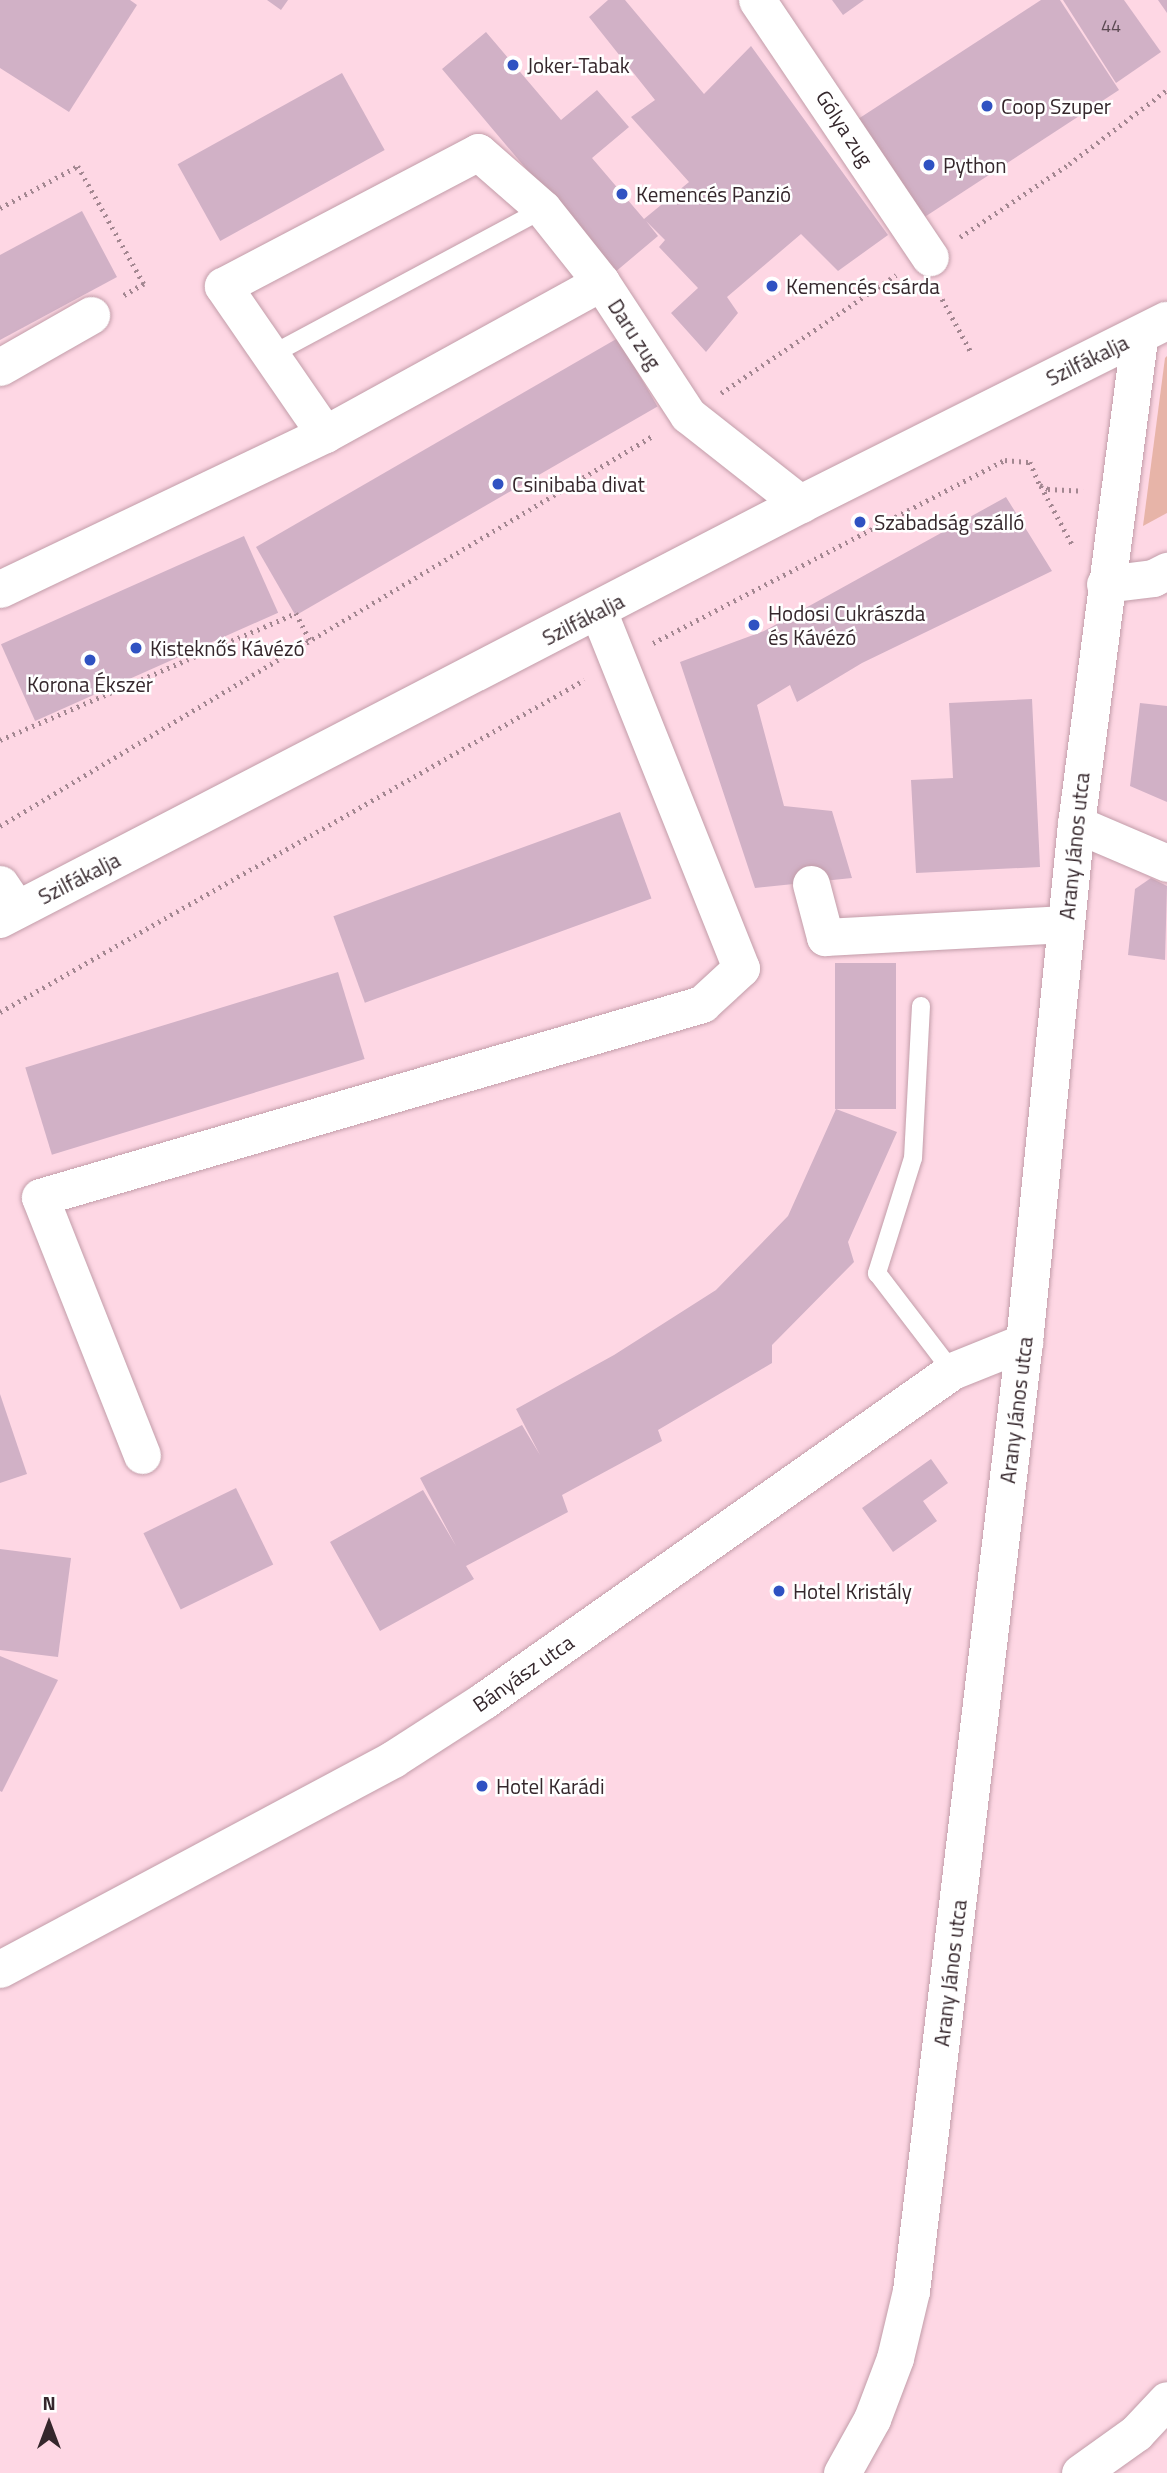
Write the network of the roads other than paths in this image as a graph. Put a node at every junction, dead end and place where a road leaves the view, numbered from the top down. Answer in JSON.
{"nodes":[{"id":1,"x":757,"y":0,"type":"edge"},
{"id":2,"x":543,"y":209,"type":"junction"},
{"id":3,"x":924,"y":269,"type":"road end"},
{"id":4,"x":601,"y":282,"type":"junction"},
{"id":5,"x":91,"y":315,"type":"road end"},
{"id":6,"x":1154,"y":327,"type":"edge"},
{"id":7,"x":271,"y":355,"type":"junction"},
{"id":8,"x":0,"y":367,"type":"edge"},
{"id":9,"x":325,"y":434,"type":"junction"},
{"id":10,"x":802,"y":504,"type":"junction"},
{"id":11,"x":1167,"y":571,"type":"edge"},
{"id":12,"x":1105,"y":584,"type":"junction"},
{"id":13,"x":0,"y":589,"type":"edge"},
{"id":14,"x":598,"y":611,"type":"junction"},
{"id":15,"x":1076,"y":824,"type":"junction"},
{"id":16,"x":1167,"y":863,"type":"edge"},
{"id":17,"x":811,"y":884,"type":"dead end"},
{"id":18,"x":6,"y":904,"type":"edge"},
{"id":19,"x":1066,"y":924,"type":"junction"},
{"id":20,"x":921,"y":1006,"type":"dead end"},
{"id":21,"x":1024,"y":1342,"type":"junction"},
{"id":22,"x":952,"y":1371,"type":"junction"},
{"id":23,"x":142,"y":1455,"type":"dead end"},
{"id":24,"x":0,"y":1969,"type":"edge"},
{"id":25,"x":1167,"y":2400,"type":"edge"},
{"id":26,"x":842,"y":2473,"type":"edge"},
{"id":27,"x":1080,"y":2473,"type":"edge"}],
"edges":[{"from":1,"to":3,"type":"street","name":"Gólya zug"},
{"from":2,"to":4,"type":"street","name":"Daru zug"},
{"from":2,"to":7,"type":"lane"},
{"from":2,"to":7,"type":"street","name":"Daru zug"},
{"from":4,"to":9,"type":"street"},
{"from":4,"to":10,"type":"street","name":"Daru zug"},
{"from":5,"to":8,"type":"street"},
{"from":6,"to":10,"type":"street","name":"Szilfákalja"},
{"from":6,"to":12,"type":"street","name":"Arany János utca"},
{"from":7,"to":9,"type":"street"},
{"from":9,"to":13,"type":"street"},
{"from":10,"to":14,"type":"street","name":"Szilfákalja"},
{"from":11,"to":12,"type":"street"},
{"from":12,"to":15,"type":"street","name":"Arany János utca"},
{"from":14,"to":18,"type":"street","name":"Szilfákalja"},
{"from":14,"to":23,"type":"street"},
{"from":15,"to":16,"type":"street"},
{"from":15,"to":19,"type":"street","name":"Arany János utca"},
{"from":17,"to":19,"type":"street"},
{"from":19,"to":21,"type":"street","name":"Arany János utca"},
{"from":20,"to":22,"type":"lane"},
{"from":21,"to":22,"type":"street","name":"Bányász utca"},
{"from":21,"to":26,"type":"street","name":"Arany János utca"},
{"from":22,"to":24,"type":"street","name":"Bányász utca"},
{"from":25,"to":27,"type":"street"}]}
